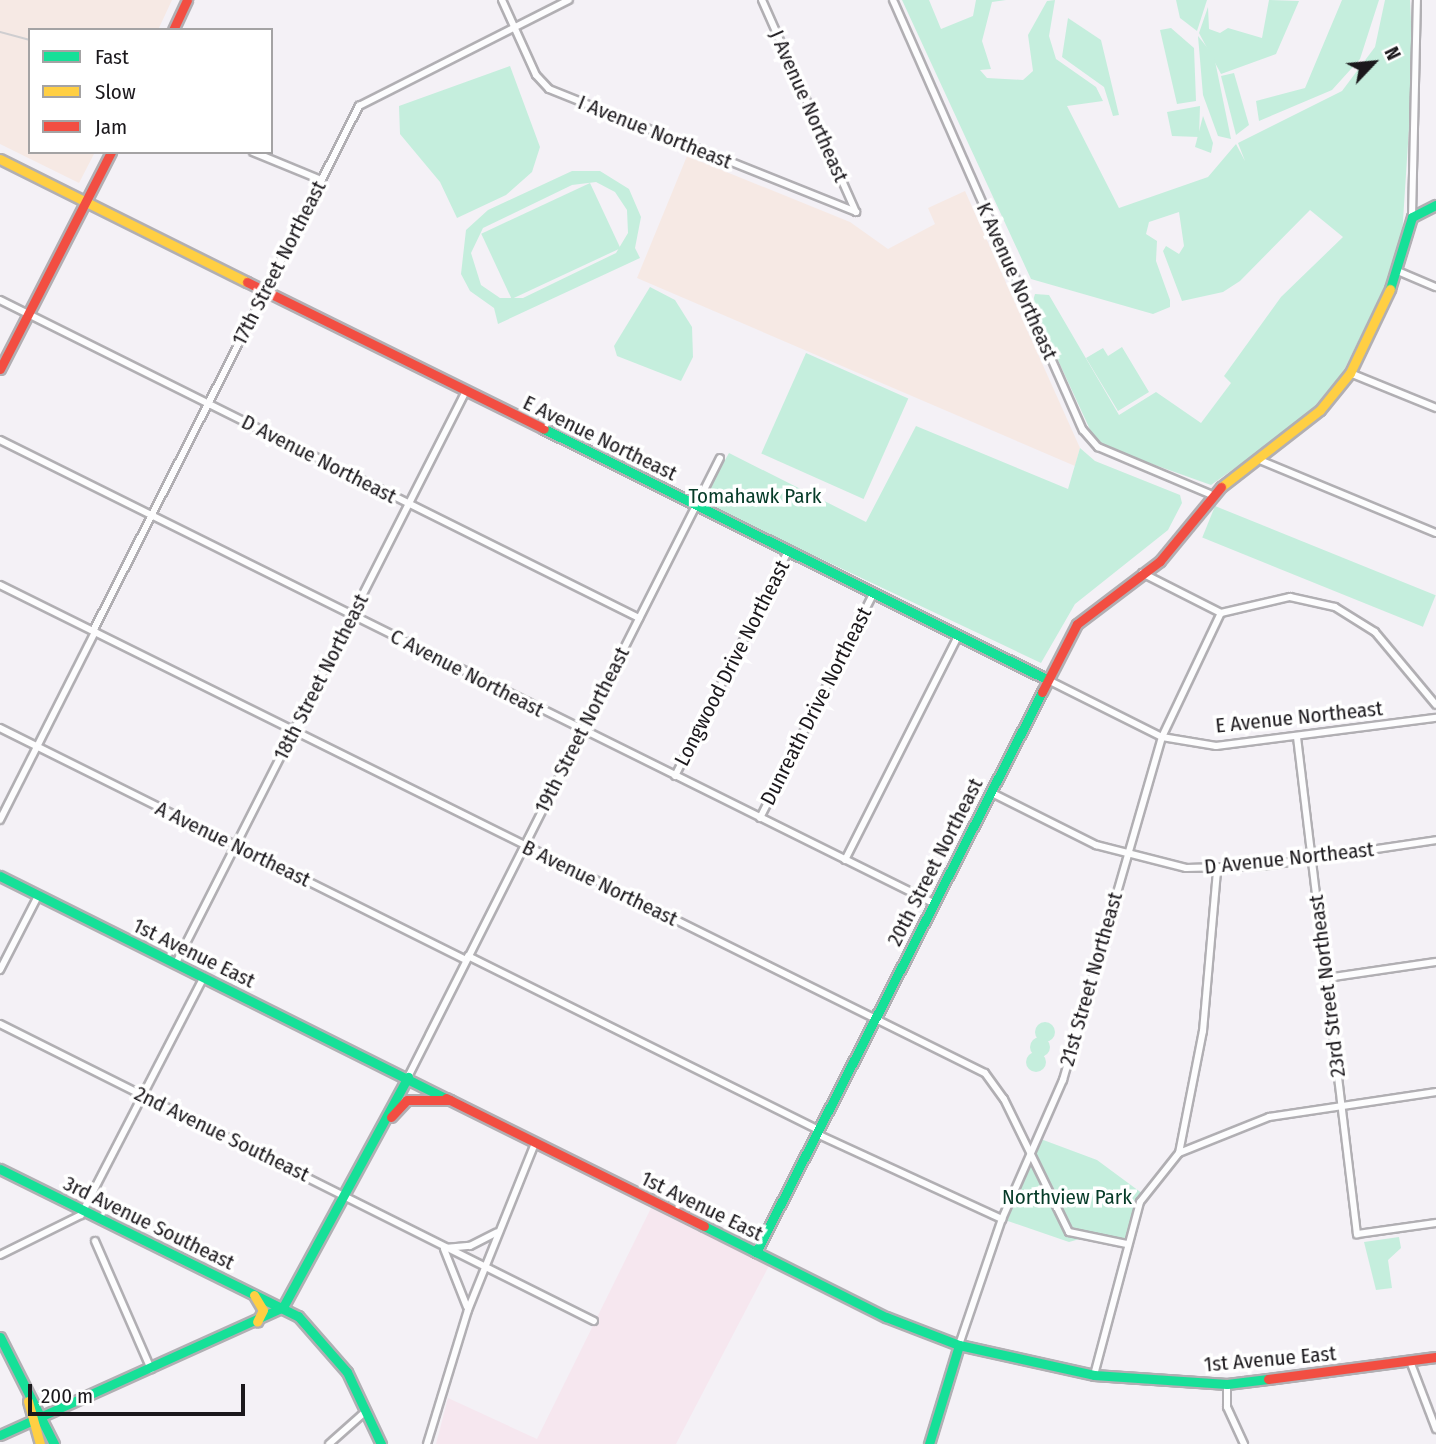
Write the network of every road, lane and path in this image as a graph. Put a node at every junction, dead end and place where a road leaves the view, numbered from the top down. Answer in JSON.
{"nodes":[{"id":1,"x":187,"y":0,"type":"edge"},
{"id":2,"x":502,"y":0,"type":"edge"},
{"id":3,"x":569,"y":0,"type":"edge"},
{"id":4,"x":762,"y":0,"type":"edge"},
{"id":5,"x":893,"y":0,"type":"edge"},
{"id":6,"x":1417,"y":0,"type":"edge"},
{"id":7,"x":514,"y":27,"type":"junction"},
{"id":8,"x":174,"y":28,"type":"edge"},
{"id":9,"x":109,"y":154,"type":"edge"},
{"id":10,"x":258,"y":154,"type":"edge"},
{"id":11,"x":0,"y":159,"type":"edge"},
{"id":12,"x":321,"y":180,"type":"junction"},
{"id":13,"x":85,"y":202,"type":"junction"},
{"id":14,"x":1436,"y":205,"type":"edge"},
{"id":15,"x":856,"y":212,"type":"joint"},
{"id":16,"x":1412,"y":217,"type":"junction"},
{"id":17,"x":1400,"y":272,"type":"junction"},
{"id":18,"x":1436,"y":287,"type":"edge"},
{"id":19,"x":265,"y":291,"type":"junction"},
{"id":20,"x":0,"y":300,"type":"edge"},
{"id":21,"x":28,"y":314,"type":"junction"},
{"id":22,"x":0,"y":369,"type":"edge"},
{"id":23,"x":1350,"y":373,"type":"junction"},
{"id":24,"x":466,"y":391,"type":"junction"},
{"id":25,"x":208,"y":404,"type":"junction"},
{"id":26,"x":1436,"y":408,"type":"edge"},
{"id":27,"x":0,"y":440,"type":"edge"},
{"id":28,"x":720,"y":458,"type":"dead end"},
{"id":29,"x":1262,"y":461,"type":"junction"},
{"id":30,"x":1210,"y":494,"type":"junction"},
{"id":31,"x":408,"y":504,"type":"junction"},
{"id":32,"x":696,"y":506,"type":"junction"},
{"id":33,"x":150,"y":515,"type":"junction"},
{"id":34,"x":1436,"y":533,"type":"edge"},
{"id":35,"x":788,"y":551,"type":"junction"},
{"id":36,"x":1142,"y":573,"type":"junction"},
{"id":37,"x":0,"y":584,"type":"edge"},
{"id":38,"x":873,"y":594,"type":"junction"},
{"id":39,"x":1221,"y":613,"type":"junction"},
{"id":40,"x":352,"y":615,"type":"junction"},
{"id":41,"x":639,"y":618,"type":"junction"},
{"id":42,"x":94,"y":632,"type":"junction"},
{"id":43,"x":958,"y":636,"type":"junction"},
{"id":44,"x":1048,"y":680,"type":"junction"},
{"id":45,"x":1436,"y":705,"type":"edge"},
{"id":46,"x":1436,"y":718,"type":"edge"},
{"id":47,"x":0,"y":728,"type":"edge"},
{"id":48,"x":294,"y":730,"type":"junction"},
{"id":49,"x":583,"y":730,"type":"junction"},
{"id":50,"x":1162,"y":737,"type":"junction"},
{"id":51,"x":1297,"y":737,"type":"junction"},
{"id":52,"x":36,"y":746,"type":"junction"},
{"id":53,"x":675,"y":776,"type":"junction"},
{"id":54,"x":990,"y":792,"type":"junction"},
{"id":55,"x":760,"y":818,"type":"junction"},
{"id":56,"x":0,"y":820,"type":"edge"},
{"id":57,"x":1436,"y":840,"type":"edge"},
{"id":58,"x":523,"y":845,"type":"junction"},
{"id":59,"x":235,"y":846,"type":"junction"},
{"id":60,"x":1125,"y":855,"type":"junction"},
{"id":61,"x":1311,"y":859,"type":"junction"},
{"id":62,"x":845,"y":860,"type":"junction"},
{"id":63,"x":1217,"y":870,"type":"junction"},
{"id":64,"x":0,"y":876,"type":"edge"},
{"id":65,"x":38,"y":896,"type":"junction"},
{"id":66,"x":935,"y":904,"type":"junction"},
{"id":67,"x":467,"y":958,"type":"junction"},
{"id":68,"x":1436,"y":962,"type":"edge"},
{"id":69,"x":176,"y":963,"type":"junction"},
{"id":70,"x":0,"y":970,"type":"edge"},
{"id":71,"x":204,"y":977,"type":"junction"},
{"id":72,"x":1326,"y":978,"type":"junction"},
{"id":73,"x":874,"y":1019,"type":"junction"},
{"id":74,"x":0,"y":1024,"type":"edge"},
{"id":75,"x":408,"y":1077,"type":"junction"},
{"id":76,"x":1436,"y":1092,"type":"edge"},
{"id":77,"x":143,"y":1095,"type":"junction"},
{"id":78,"x":455,"y":1101,"type":"junction"},
{"id":79,"x":1341,"y":1106,"type":"junction"},
{"id":80,"x":379,"y":1132,"type":"junction"},
{"id":81,"x":818,"y":1132,"type":"junction"},
{"id":82,"x":535,"y":1143,"type":"junction"},
{"id":83,"x":1179,"y":1153,"type":"junction"},
{"id":84,"x":1030,"y":1154,"type":"junction"},
{"id":85,"x":0,"y":1169,"type":"edge"},
{"id":86,"x":347,"y":1196,"type":"junction"},
{"id":87,"x":83,"y":1211,"type":"junction"},
{"id":88,"x":1002,"y":1219,"type":"junction"},
{"id":89,"x":1436,"y":1223,"type":"edge"},
{"id":90,"x":498,"y":1232,"type":"junction"},
{"id":91,"x":95,"y":1241,"type":"dead end"},
{"id":92,"x":1127,"y":1244,"type":"junction"},
{"id":93,"x":443,"y":1248,"type":"junction"},
{"id":94,"x":756,"y":1252,"type":"junction"},
{"id":95,"x":0,"y":1255,"type":"edge"},
{"id":96,"x":484,"y":1267,"type":"junction"},
{"id":97,"x":251,"y":1291,"type":"junction"},
{"id":98,"x":284,"y":1307,"type":"junction"},
{"id":99,"x":468,"y":1310,"type":"junction"},
{"id":100,"x":594,"y":1321,"type":"dead end"},
{"id":101,"x":255,"y":1323,"type":"junction"},
{"id":102,"x":0,"y":1337,"type":"edge"},
{"id":103,"x":959,"y":1345,"type":"junction"},
{"id":104,"x":1436,"y":1357,"type":"edge"},
{"id":105,"x":1410,"y":1361,"type":"junction"},
{"id":106,"x":151,"y":1369,"type":"junction"},
{"id":107,"x":1094,"y":1375,"type":"junction"},
{"id":108,"x":1227,"y":1384,"type":"junction"},
{"id":109,"x":28,"y":1399,"type":"junction"},
{"id":110,"x":366,"y":1411,"type":"junction"},
{"id":111,"x":42,"y":1417,"type":"junction"},
{"id":112,"x":30,"y":1422,"type":"junction"},
{"id":113,"x":1436,"y":1429,"type":"edge"},
{"id":114,"x":0,"y":1435,"type":"edge"},
{"id":115,"x":40,"y":1444,"type":"edge"},
{"id":116,"x":54,"y":1444,"type":"edge"},
{"id":117,"x":329,"y":1444,"type":"edge"},
{"id":118,"x":381,"y":1444,"type":"edge"},
{"id":119,"x":427,"y":1444,"type":"edge"},
{"id":120,"x":929,"y":1444,"type":"edge"},
{"id":121,"x":1244,"y":1444,"type":"edge"}],
"edges":[{"from":1,"to":8,"type":"street"},
{"from":2,"to":7,"type":"street","name":"I Avenue Northeast"},
{"from":3,"to":7,"type":"street","name":"17th Street Northeast"},
{"from":4,"to":15,"type":"street","name":"J Avenue Northeast"},
{"from":5,"to":30,"type":"street","name":"K Avenue Northeast"},
{"from":6,"to":16,"type":"street"},
{"from":7,"to":12,"type":"street","name":"17th Street Northeast"},
{"from":7,"to":15,"type":"street","name":"I Avenue Northeast"},
{"from":9,"to":13,"type":"street"},
{"from":10,"to":12,"type":"street"},
{"from":11,"to":13,"type":"street","name":"E Avenue Northeast"},
{"from":12,"to":19,"type":"street","name":"17th Street Northeast"},
{"from":13,"to":19,"type":"street","name":"E Avenue Northeast"},
{"from":13,"to":21,"type":"street"},
{"from":14,"to":16,"type":"street"},
{"from":16,"to":17,"type":"street"},
{"from":17,"to":18,"type":"street"},
{"from":17,"to":23,"type":"street"},
{"from":19,"to":24,"type":"street","name":"E Avenue Northeast"},
{"from":19,"to":25,"type":"street","name":"17th Street Northeast"},
{"from":20,"to":21,"type":"street","name":"D Avenue Northeast"},
{"from":21,"to":22,"type":"street"},
{"from":21,"to":25,"type":"street","name":"D Avenue Northeast"},
{"from":23,"to":26,"type":"street"},
{"from":23,"to":29,"type":"street"},
{"from":24,"to":31,"type":"street","name":"18th Street Northeast"},
{"from":24,"to":32,"type":"street","name":"E Avenue Northeast"},
{"from":25,"to":31,"type":"street","name":"D Avenue Northeast"},
{"from":25,"to":33,"type":"street","name":"17th Street Northeast"},
{"from":27,"to":33,"type":"street","name":"C Avenue Northeast"},
{"from":28,"to":32,"type":"street","name":"19th Street Northeast"},
{"from":29,"to":30,"type":"street"},
{"from":29,"to":34,"type":"street"},
{"from":30,"to":36,"type":"street","name":"20th Street Northeast"},
{"from":31,"to":40,"type":"street","name":"18th Street Northeast"},
{"from":31,"to":41,"type":"street","name":"D Avenue Northeast"},
{"from":32,"to":35,"type":"street","name":"E Avenue Northeast"},
{"from":32,"to":41,"type":"street","name":"19th Street Northeast"},
{"from":33,"to":40,"type":"street","name":"C Avenue Northeast"},
{"from":33,"to":42,"type":"street","name":"17th Street Northeast"},
{"from":35,"to":38,"type":"street","name":"E Avenue Northeast"},
{"from":35,"to":53,"type":"street","name":"Longwood Drive Northeast"},
{"from":36,"to":39,"type":"street"},
{"from":36,"to":44,"type":"street","name":"20th Street Northeast"},
{"from":37,"to":42,"type":"street","name":"B Avenue Northeast"},
{"from":38,"to":43,"type":"street","name":"E Avenue Northeast"},
{"from":38,"to":55,"type":"street","name":"Dunreath Drive Northeast"},
{"from":39,"to":45,"type":"street"},
{"from":39,"to":50,"type":"street","name":"21st Street Northeast"},
{"from":40,"to":48,"type":"street","name":"18th Street Northeast"},
{"from":40,"to":49,"type":"street","name":"C Avenue Northeast"},
{"from":41,"to":49,"type":"street","name":"19th Street Northeast"},
{"from":42,"to":48,"type":"street","name":"B Avenue Northeast"},
{"from":42,"to":52,"type":"street","name":"17th Street Northeast"},
{"from":43,"to":44,"type":"street","name":"E Avenue Northeast"},
{"from":43,"to":62,"type":"street"},
{"from":44,"to":50,"type":"street","name":"E Avenue Northeast"},
{"from":44,"to":54,"type":"street","name":"20th Street Northeast"},
{"from":46,"to":51,"type":"street","name":"E Avenue Northeast"},
{"from":47,"to":52,"type":"street","name":"A Avenue Northeast"},
{"from":48,"to":58,"type":"street","name":"B Avenue Northeast"},
{"from":48,"to":59,"type":"street","name":"18th Street Northeast"},
{"from":49,"to":53,"type":"street","name":"C Avenue Northeast"},
{"from":49,"to":58,"type":"street","name":"19th Street Northeast"},
{"from":50,"to":51,"type":"street","name":"E Avenue Northeast"},
{"from":50,"to":60,"type":"street","name":"21st Street Northeast"},
{"from":51,"to":61,"type":"street","name":"23rd Street Northeast"},
{"from":52,"to":56,"type":"street","name":"17th Street Northeast"},
{"from":52,"to":59,"type":"street","name":"A Avenue Northeast"},
{"from":53,"to":55,"type":"street","name":"C Avenue Northeast"},
{"from":54,"to":60,"type":"street","name":"D Avenue Northeast"},
{"from":54,"to":66,"type":"street","name":"20th Street Northeast"},
{"from":55,"to":62,"type":"street","name":"C Avenue Northeast"},
{"from":57,"to":61,"type":"street","name":"D Avenue Northeast"},
{"from":58,"to":67,"type":"street","name":"19th Street Northeast"},
{"from":58,"to":73,"type":"street","name":"B Avenue Northeast"},
{"from":59,"to":67,"type":"street","name":"A Avenue Northeast"},
{"from":59,"to":69,"type":"street","name":"18th Street Northeast"},
{"from":60,"to":63,"type":"street","name":"D Avenue Northeast"},
{"from":60,"to":84,"type":"street","name":"21st Street Northeast"},
{"from":61,"to":63,"type":"street","name":"D Avenue Northeast"},
{"from":61,"to":72,"type":"street","name":"23rd Street Northeast"},
{"from":62,"to":66,"type":"street","name":"C Avenue Northeast"},
{"from":63,"to":83,"type":"street"},
{"from":64,"to":65,"type":"street","name":"1st Avenue East"},
{"from":65,"to":69,"type":"street","name":"1st Avenue East"},
{"from":65,"to":70,"type":"street"},
{"from":66,"to":73,"type":"street","name":"20th Street Northeast"},
{"from":67,"to":75,"type":"street","name":"19th Street Northeast"},
{"from":67,"to":81,"type":"street","name":"A Avenue Northeast"},
{"from":68,"to":72,"type":"street"},
{"from":69,"to":71,"type":"street","name":"1st Avenue East"},
{"from":71,"to":75,"type":"street","name":"1st Avenue East"},
{"from":71,"to":77,"type":"street"},
{"from":72,"to":79,"type":"street","name":"23rd Street Northeast"},
{"from":73,"to":81,"type":"street","name":"20th Street Northeast"},
{"from":73,"to":84,"type":"street","name":"B Avenue Northeast"},
{"from":74,"to":77,"type":"street","name":"2nd Avenue Southeast"},
{"from":75,"to":78,"type":"street","name":"1st Avenue East"},
{"from":75,"to":80,"type":"street"},
{"from":76,"to":79,"type":"street"},
{"from":77,"to":86,"type":"street","name":"2nd Avenue Southeast"},
{"from":77,"to":87,"type":"street"},
{"from":78,"to":80,"type":"street"},
{"from":78,"to":82,"type":"street","name":"1st Avenue East"},
{"from":79,"to":83,"type":"street"},
{"from":79,"to":89,"type":"street","name":"23rd Street Northeast"},
{"from":80,"to":86,"type":"street"},
{"from":81,"to":88,"type":"street","name":"A Avenue Northeast"},
{"from":81,"to":94,"type":"street","name":"20th Street Northeast"},
{"from":82,"to":90,"type":"street"},
{"from":82,"to":94,"type":"street","name":"1st Avenue East"},
{"from":83,"to":92,"type":"street"},
{"from":84,"to":88,"type":"street","name":"21st Street Northeast"},
{"from":84,"to":92,"type":"street","name":"B Avenue Northeast"},
{"from":85,"to":87,"type":"street","name":"3rd Avenue Southeast"},
{"from":86,"to":93,"type":"street","name":"2nd Avenue Southeast"},
{"from":86,"to":98,"type":"street"},
{"from":87,"to":95,"type":"street"},
{"from":87,"to":97,"type":"street","name":"3rd Avenue Southeast"},
{"from":88,"to":103,"type":"street","name":"21st Street Northeast"},
{"from":90,"to":93,"type":"street"},
{"from":90,"to":96,"type":"street"},
{"from":91,"to":106,"type":"street"},
{"from":92,"to":107,"type":"street"},
{"from":93,"to":96,"type":"street","name":"2nd Avenue Southeast"},
{"from":93,"to":99,"type":"street"},
{"from":94,"to":103,"type":"street","name":"1st Avenue East"},
{"from":96,"to":99,"type":"street"},
{"from":96,"to":100,"type":"street","name":"2nd Avenue Southeast"},
{"from":97,"to":98,"type":"street","name":"3rd Avenue Southeast"},
{"from":97,"to":101,"type":"street"},
{"from":98,"to":101,"type":"street"},
{"from":98,"to":110,"type":"street","name":"3rd Avenue Southeast"},
{"from":99,"to":119,"type":"street"},
{"from":101,"to":106,"type":"street"},
{"from":102,"to":109,"type":"street"},
{"from":103,"to":107,"type":"street","name":"1st Avenue East"},
{"from":103,"to":120,"type":"street"},
{"from":104,"to":105,"type":"street","name":"1st Avenue East"},
{"from":105,"to":108,"type":"street","name":"1st Avenue East"},
{"from":105,"to":113,"type":"street"},
{"from":106,"to":111,"type":"street"},
{"from":107,"to":108,"type":"street","name":"1st Avenue East"},
{"from":108,"to":121,"type":"street"},
{"from":109,"to":111,"type":"street"},
{"from":109,"to":112,"type":"street"},
{"from":110,"to":117,"type":"street"},
{"from":110,"to":118,"type":"street","name":"3rd Avenue Southeast"},
{"from":111,"to":112,"type":"street"},
{"from":111,"to":116,"type":"street"},
{"from":112,"to":114,"type":"street"},
{"from":112,"to":115,"type":"street"}]}
